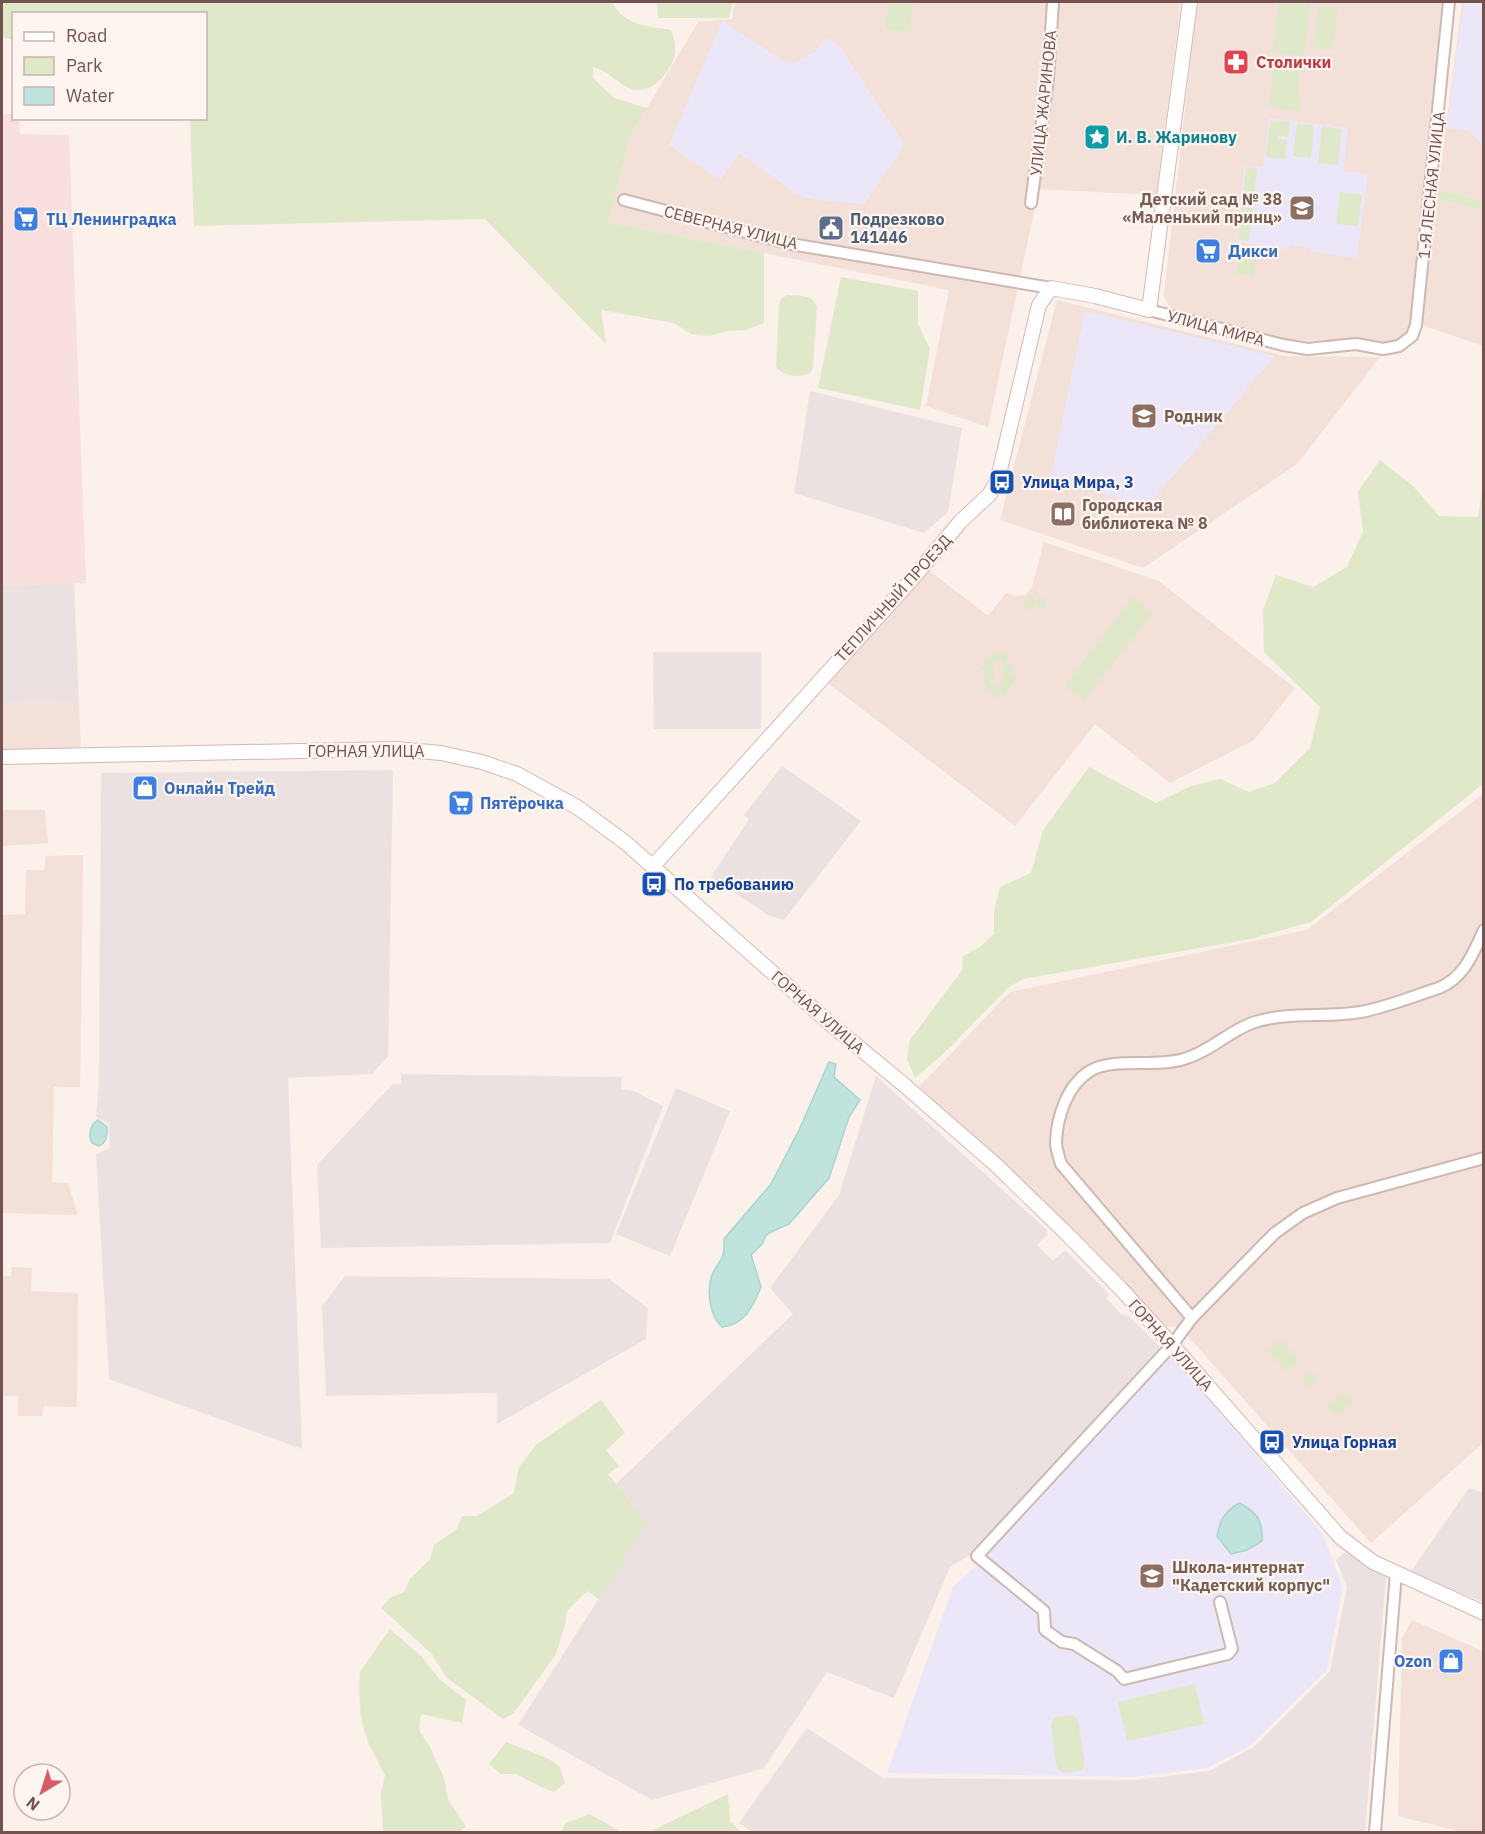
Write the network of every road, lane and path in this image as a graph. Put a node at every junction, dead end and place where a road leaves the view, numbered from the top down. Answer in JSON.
{"nodes":[{"id":1,"x":1053,"y":2,"type":"edge"},
{"id":2,"x":1190,"y":2,"type":"edge"},
{"id":3,"x":1449,"y":2,"type":"edge"},
{"id":4,"x":624,"y":200,"type":"dead end"},
{"id":5,"x":1031,"y":203,"type":"dead end"},
{"id":6,"x":1051,"y":288,"type":"junction"},
{"id":7,"x":1149,"y":310,"type":"junction"},
{"id":8,"x":1383,"y":349,"type":"joint"},
{"id":9,"x":2,"y":757,"type":"edge"},
{"id":10,"x":653,"y":866,"type":"junction"},
{"id":11,"x":1484,"y":930,"type":"edge"},
{"id":12,"x":1484,"y":1158,"type":"edge"},
{"id":13,"x":1192,"y":1318,"type":"junction"},
{"id":14,"x":1172,"y":1345,"type":"junction"},
{"id":15,"x":1396,"y":1573,"type":"junction"},
{"id":16,"x":1220,"y":1602,"type":"dead end"},
{"id":17,"x":1484,"y":1613,"type":"edge"},
{"id":18,"x":1375,"y":1833,"type":"edge"}],
"edges":[{"from":1,"to":5,"type":"street","name":"УЛИЦА ЖАРИНОВА"},
{"from":2,"to":7,"type":"street"},
{"from":3,"to":8,"type":"street","name":"1-Я ЛЕСНАЯ УЛИЦА"},
{"from":4,"to":6,"type":"street","name":"СЕВЕРНАЯ УЛИЦА"},
{"from":6,"to":7,"type":"street","name":"УЛИЦА МИРА"},
{"from":6,"to":10,"type":"street","name":"ТЕПЛИЧНЫЙ ПРОЕЗД"},
{"from":7,"to":8,"type":"street","name":"УЛИЦА МИРА"},
{"from":9,"to":10,"type":"street","name":"ГОРНАЯ УЛИЦА"},
{"from":10,"to":14,"type":"street","name":"ГОРНАЯ УЛИЦА"},
{"from":11,"to":13,"type":"street"},
{"from":12,"to":13,"type":"street"},
{"from":13,"to":14,"type":"street"},
{"from":14,"to":15,"type":"street","name":"ГОРНАЯ УЛИЦА"},
{"from":14,"to":16,"type":"street"},
{"from":15,"to":17,"type":"street","name":"ГОРНАЯ УЛИЦА"},
{"from":15,"to":18,"type":"street"}]}
